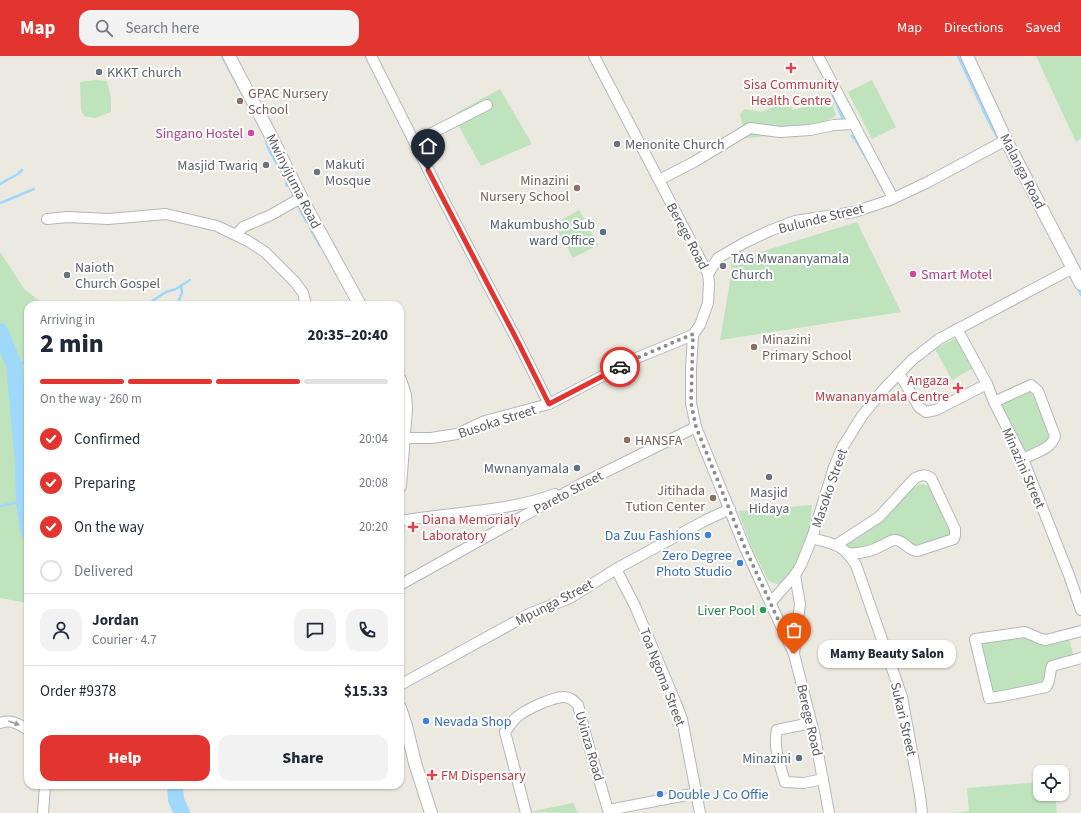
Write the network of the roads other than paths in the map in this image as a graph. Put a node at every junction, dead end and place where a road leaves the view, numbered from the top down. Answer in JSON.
{"nodes":[{"id":1,"x":228,"y":56,"type":"edge"},
{"id":2,"x":594,"y":56,"type":"edge"},
{"id":3,"x":818,"y":56,"type":"edge"},
{"id":4,"x":967,"y":56,"type":"edge"},
{"id":5,"x":371,"y":58,"type":"edge"},
{"id":6,"x":487,"y":105,"type":"dead end"},
{"id":7,"x":854,"y":124,"type":"junction"},
{"id":8,"x":1006,"y":140,"type":"junction"},
{"id":9,"x":414,"y":142,"type":"junction"},
{"id":10,"x":660,"y":180,"type":"junction"},
{"id":11,"x":893,"y":198,"type":"junction"},
{"id":12,"x":304,"y":203,"type":"junction"},
{"id":13,"x":47,"y":219,"type":"dead end"},
{"id":14,"x":237,"y":234,"type":"junction"},
{"id":15,"x":1073,"y":268,"type":"junction"},
{"id":16,"x":708,"y":274,"type":"junction"},
{"id":17,"x":1081,"y":284,"type":"edge"},
{"id":18,"x":305,"y":301,"type":"edge"},
{"id":19,"x":358,"y":301,"type":"edge"},
{"id":20,"x":957,"y":330,"type":"junction"},
{"id":21,"x":693,"y":334,"type":"junction"},
{"id":22,"x":899,"y":373,"type":"junction"},
{"id":23,"x":987,"y":384,"type":"junction"},
{"id":24,"x":404,"y":392,"type":"edge"},
{"id":25,"x":994,"y":402,"type":"junction"},
{"id":26,"x":549,"y":404,"type":"junction"},
{"id":27,"x":696,"y":427,"type":"junction"},
{"id":28,"x":405,"y":438,"type":"junction"},
{"id":29,"x":404,"y":448,"type":"edge"},
{"id":30,"x":1023,"y":459,"type":"junction"},
{"id":31,"x":581,"y":484,"type":"junction"},
{"id":32,"x":730,"y":509,"type":"junction"},
{"id":33,"x":404,"y":520,"type":"edge"},
{"id":34,"x":812,"y":538,"type":"junction"},
{"id":35,"x":836,"y":545,"type":"junction"},
{"id":36,"x":848,"y":553,"type":"junction"},
{"id":37,"x":616,"y":569,"type":"junction"},
{"id":38,"x":795,"y":575,"type":"junction"},
{"id":39,"x":404,"y":582,"type":"edge"},
{"id":40,"x":771,"y":602,"type":"junction"},
{"id":41,"x":1081,"y":610,"type":"edge"},
{"id":42,"x":1081,"y":631,"type":"edge"},
{"id":43,"x":794,"y":654,"type":"junction"},
{"id":44,"x":1081,"y":658,"type":"edge"},
{"id":45,"x":404,"y":683,"type":"edge"},
{"id":46,"x":404,"y":720,"type":"edge"},
{"id":47,"x":0,"y":723,"type":"edge"},
{"id":48,"x":811,"y":723,"type":"junction"},
{"id":49,"x":24,"y":728,"type":"edge"},
{"id":50,"x":823,"y":779,"type":"junction"},
{"id":51,"x":45,"y":789,"type":"edge"},
{"id":52,"x":697,"y":794,"type":"junction"},
{"id":53,"x":609,"y":812,"type":"edge"},
{"id":54,"x":43,"y":813,"type":"edge"},
{"id":55,"x":431,"y":813,"type":"edge"},
{"id":56,"x":526,"y":813,"type":"edge"},
{"id":57,"x":700,"y":813,"type":"edge"},
{"id":58,"x":829,"y":813,"type":"edge"},
{"id":59,"x":922,"y":813,"type":"edge"}],
"edges":[{"from":1,"to":12,"type":"street","name":"Mwinyijuma Road"},
{"from":2,"to":10,"type":"street","name":"Berege Road"},
{"from":3,"to":7,"type":"street"},
{"from":4,"to":8,"type":"street","name":"Malanga Road"},
{"from":5,"to":9,"type":"street"},
{"from":6,"to":9,"type":"street"},
{"from":7,"to":10,"type":"street"},
{"from":7,"to":11,"type":"street"},
{"from":8,"to":11,"type":"street","name":"Bulunde Street"},
{"from":8,"to":15,"type":"street","name":"Malanga Road"},
{"from":9,"to":26,"type":"street"},
{"from":10,"to":16,"type":"street","name":"Berege Road"},
{"from":11,"to":16,"type":"street","name":"Bulunde Street"},
{"from":12,"to":14,"type":"street"},
{"from":12,"to":19,"type":"street","name":"Mwinyijuma Road"},
{"from":13,"to":14,"type":"street"},
{"from":14,"to":18,"type":"street"},
{"from":15,"to":17,"type":"street","name":"Malanga Road"},
{"from":15,"to":20,"type":"street","name":"Masoko Street"},
{"from":16,"to":21,"type":"street","name":"Berege Road"},
{"from":20,"to":22,"type":"street","name":"Masoko Street"},
{"from":20,"to":23,"type":"street","name":"Minazini Street"},
{"from":21,"to":26,"type":"street","name":"Busoka Street"},
{"from":21,"to":27,"type":"street","name":"Berege Road"},
{"from":22,"to":23,"type":"street"},
{"from":22,"to":34,"type":"street","name":"Masoko Street"},
{"from":23,"to":25,"type":"street","name":"Minazini Street"},
{"from":24,"to":28,"type":"street"},
{"from":25,"to":30,"type":"street","name":"Minazini Street"},
{"from":25,"to":30,"type":"street"},
{"from":26,"to":28,"type":"street","name":"Busoka Street"},
{"from":27,"to":31,"type":"street","name":"Pareto Street"},
{"from":27,"to":32,"type":"street","name":"Berege Road"},
{"from":28,"to":29,"type":"street"},
{"from":30,"to":41,"type":"street","name":"Minazini Street"},
{"from":31,"to":33,"type":"street"},
{"from":31,"to":39,"type":"street","name":"Pareto Street"},
{"from":32,"to":37,"type":"street","name":"Mpunga Street"},
{"from":32,"to":40,"type":"street","name":"Berege Road"},
{"from":34,"to":35,"type":"street","name":"Sukari Street"},
{"from":34,"to":38,"type":"street","name":"Masoko Street"},
{"from":35,"to":36,"type":"street","name":"Sukari Street"},
{"from":35,"to":36,"type":"street"},
{"from":36,"to":59,"type":"street","name":"Sukari Street"},
{"from":37,"to":45,"type":"street","name":"Mpunga Street"},
{"from":37,"to":52,"type":"street","name":"Toa Ngoma Street"},
{"from":38,"to":40,"type":"street","name":"Masoko Street"},
{"from":38,"to":43,"type":"street"},
{"from":40,"to":43,"type":"street","name":"Berege Road"},
{"from":42,"to":44,"type":"street"},
{"from":43,"to":48,"type":"street","name":"Berege Road"},
{"from":46,"to":55,"type":"street"},
{"from":47,"to":49,"type":"street","one_way":true},
{"from":48,"to":50,"type":"street","name":"Berege Road"},
{"from":48,"to":50,"type":"street"},
{"from":50,"to":58,"type":"street","name":"Berege Road"},
{"from":51,"to":54,"type":"street"},
{"from":52,"to":53,"type":"street"},
{"from":52,"to":57,"type":"street","name":"Toa Ngoma Street"},
{"from":53,"to":56,"type":"street","name":"Uvinza Road"}]}
